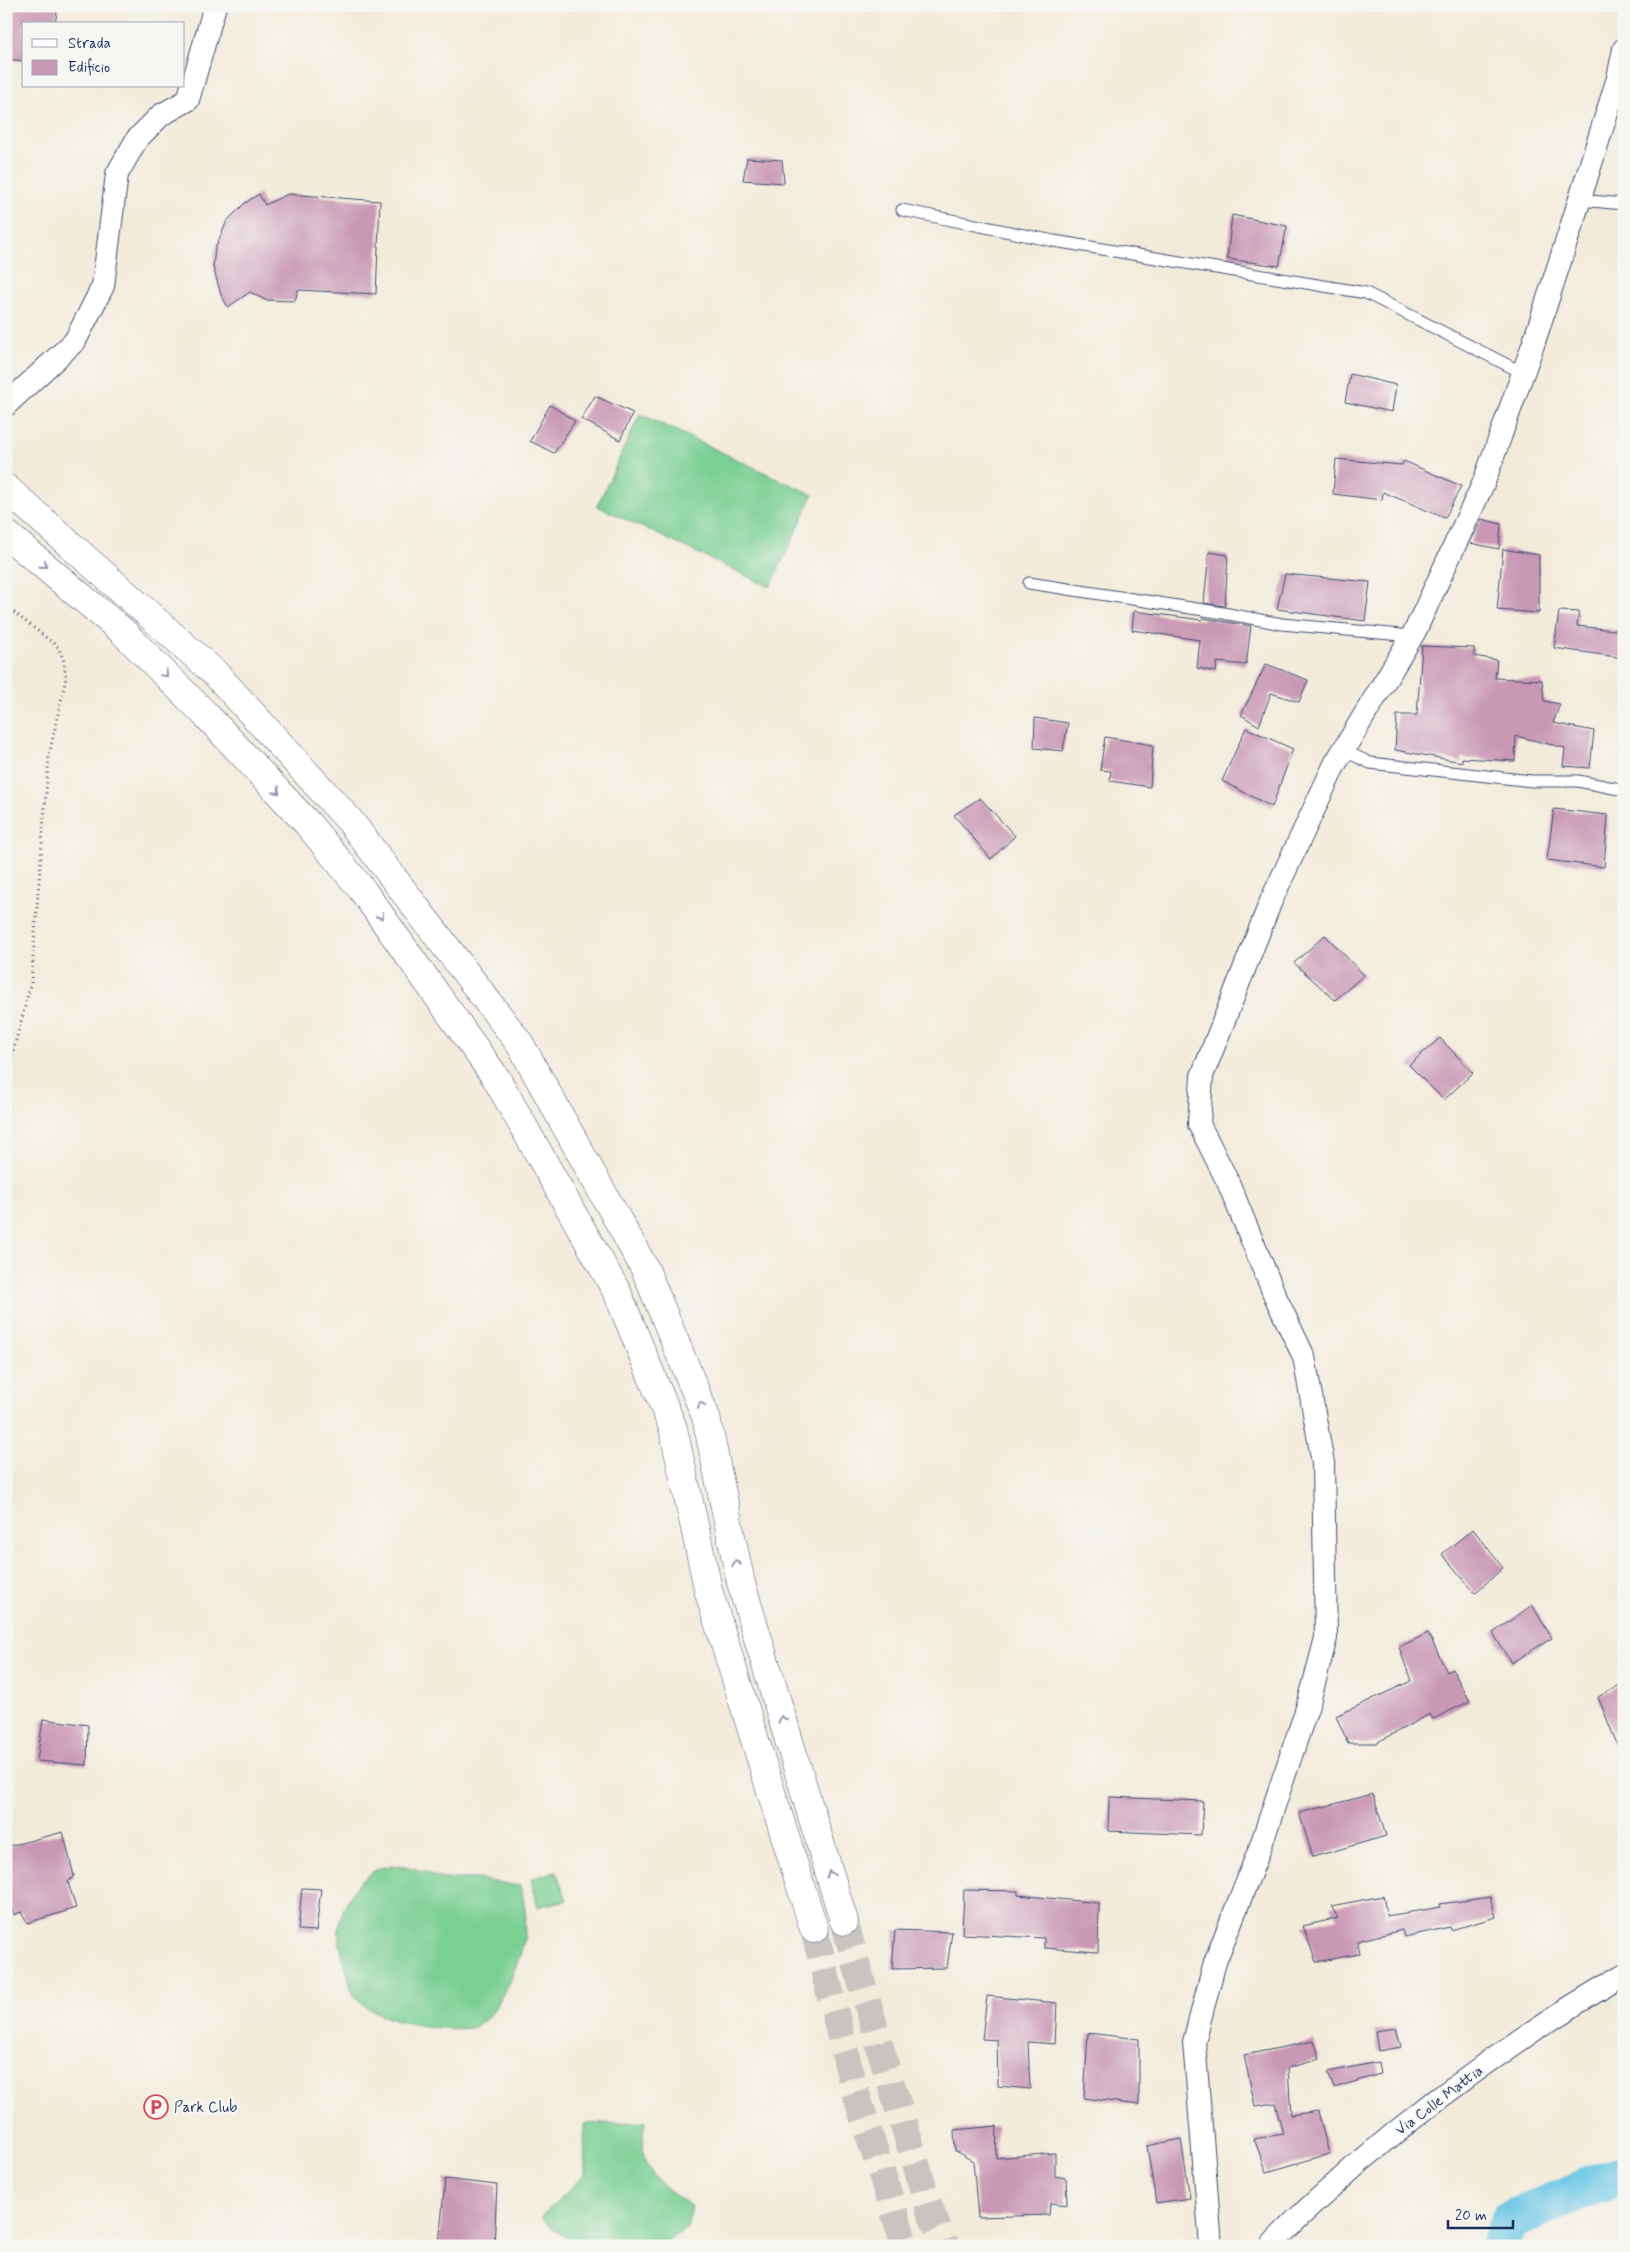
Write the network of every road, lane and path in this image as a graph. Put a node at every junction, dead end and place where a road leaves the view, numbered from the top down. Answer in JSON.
{"nodes":[{"id":1,"x":215,"y":6,"type":"edge"},
{"id":2,"x":1624,"y":49,"type":"edge"},
{"id":3,"x":1580,"y":200,"type":"junction"},
{"id":4,"x":1624,"y":204,"type":"edge"},
{"id":5,"x":902,"y":210,"type":"dead end"},
{"id":6,"x":1523,"y":373,"type":"junction"},
{"id":7,"x":6,"y":405,"type":"edge"},
{"id":8,"x":6,"y":488,"type":"edge"},
{"id":9,"x":6,"y":534,"type":"edge"},
{"id":10,"x":1029,"y":582,"type":"dead end"},
{"id":11,"x":6,"y":606,"type":"edge"},
{"id":12,"x":1412,"y":636,"type":"junction"},
{"id":13,"x":1343,"y":750,"type":"junction"},
{"id":14,"x":1624,"y":790,"type":"edge"},
{"id":15,"x":6,"y":1136,"type":"edge"},
{"id":16,"x":844,"y":1921,"type":"tunnel mouth"},
{"id":17,"x":814,"y":1929,"type":"tunnel mouth"},
{"id":18,"x":1624,"y":1975,"type":"edge"},
{"id":19,"x":1211,"y":2246,"type":"edge"},
{"id":20,"x":1271,"y":2246,"type":"edge"}],
"edges":[{"from":1,"to":7,"type":"street"},
{"from":2,"to":3,"type":"street"},
{"from":3,"to":4,"type":"lane"},
{"from":3,"to":6,"type":"street"},
{"from":5,"to":6,"type":"lane"},
{"from":6,"to":12,"type":"street"},
{"from":16,"to":8,"type":"highway","one_way":true},
{"from":9,"to":17,"type":"highway","one_way":true},
{"from":10,"to":12,"type":"lane"},
{"from":11,"to":15,"type":"path"},
{"from":12,"to":13,"type":"street"},
{"from":13,"to":14,"type":"lane"},
{"from":13,"to":19,"type":"street"},
{"from":18,"to":20,"type":"street","name":"Via Colle Mattia"}]}
